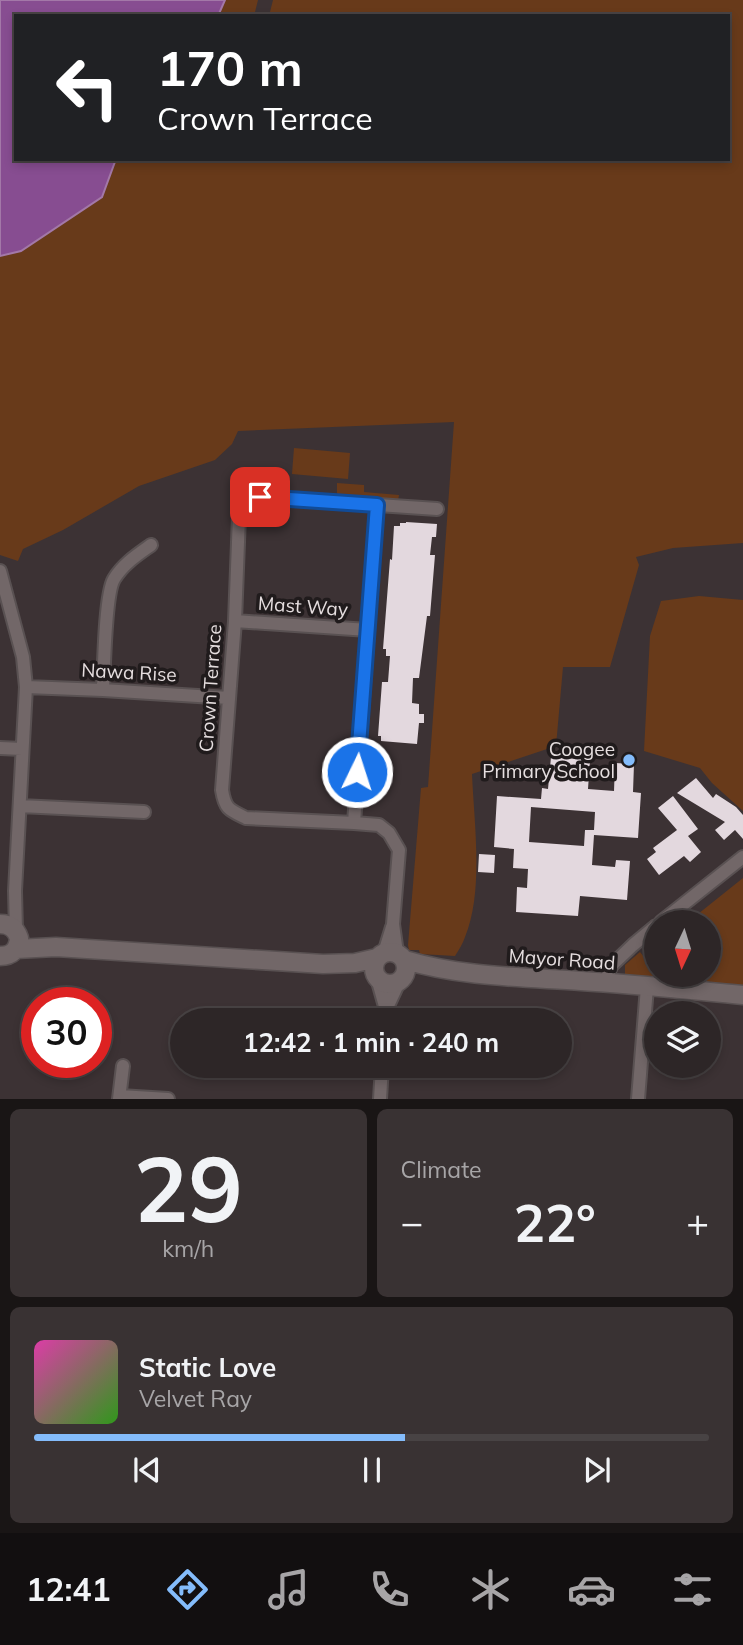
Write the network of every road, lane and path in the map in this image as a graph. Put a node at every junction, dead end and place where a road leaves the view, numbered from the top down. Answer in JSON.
{"nodes":[{"id":1,"x":377,"y":505,"type":"junction"},
{"id":2,"x":437,"y":509,"type":"dead end"},
{"id":3,"x":151,"y":545,"type":"dead end"},
{"id":4,"x":0,"y":571,"type":"edge"},
{"id":5,"x":235,"y":621,"type":"junction"},
{"id":6,"x":368,"y":630,"type":"junction"},
{"id":7,"x":26,"y":687,"type":"junction"},
{"id":8,"x":103,"y":690,"type":"junction"},
{"id":9,"x":229,"y":698,"type":"junction"},
{"id":10,"x":0,"y":748,"type":"edge"},
{"id":11,"x":22,"y":749,"type":"junction"},
{"id":12,"x":20,"y":806,"type":"junction"},
{"id":13,"x":144,"y":813,"type":"dead end"},
{"id":14,"x":354,"y":823,"type":"junction"},
{"id":15,"x":743,"y":858,"type":"edge"},
{"id":16,"x":677,"y":910,"type":"edge"},
{"id":17,"x":644,"y":936,"type":"edge"},
{"id":18,"x":7,"y":943,"type":"edge"},
{"id":19,"x":390,"y":956,"type":"junction"},
{"id":20,"x":323,"y":964,"type":"junction"},
{"id":21,"x":462,"y":974,"type":"junction"},
{"id":22,"x":376,"y":977,"type":"junction"},
{"id":23,"x":400,"y":981,"type":"junction"},
{"id":24,"x":606,"y":983,"type":"junction"},
{"id":25,"x":644,"y":987,"type":"edge"},
{"id":26,"x":648,"y":987,"type":"joint"},
{"id":27,"x":743,"y":995,"type":"edge"},
{"id":28,"x":384,"y":1008,"type":"edge"},
{"id":29,"x":389,"y":1008,"type":"edge"},
{"id":30,"x":123,"y":1066,"type":"dead end"},
{"id":31,"x":381,"y":1078,"type":"edge"},
{"id":32,"x":119,"y":1097,"type":"edge"},
{"id":33,"x":168,"y":1099,"type":"edge"},
{"id":34,"x":380,"y":1099,"type":"edge"},
{"id":35,"x":638,"y":1099,"type":"edge"}],
"edges":[{"from":1,"to":2,"type":"street","name":"Crown Terrace"},
{"from":1,"to":5,"type":"street","name":"Crown Terrace"},
{"from":1,"to":6,"type":"street"},
{"from":3,"to":8,"type":"street"},
{"from":4,"to":7,"type":"street"},
{"from":5,"to":6,"type":"street","name":"Mast Way"},
{"from":5,"to":9,"type":"street","name":"Crown Terrace"},
{"from":6,"to":14,"type":"street"},
{"from":7,"to":8,"type":"street","name":"Nawa Rise"},
{"from":7,"to":11,"type":"street"},
{"from":8,"to":9,"type":"street","name":"Nawa Rise"},
{"from":9,"to":14,"type":"street","name":"Crown Terrace"},
{"from":10,"to":11,"type":"street"},
{"from":11,"to":12,"type":"street"},
{"from":12,"to":13,"type":"street"},
{"from":12,"to":18,"type":"street"},
{"from":14,"to":19,"type":"street","name":"Crown Terrace"},
{"from":15,"to":16,"type":"street"},
{"from":17,"to":24,"type":"street"},
{"from":18,"to":20,"type":"main road","name":"Mayor Road"},
{"from":19,"to":20,"type":"main road","name":"Mayor Road"},
{"from":19,"to":21,"type":"main road","name":"Mayor Road"},
{"from":19,"to":22,"type":"main road"},
{"from":19,"to":23,"type":"main road"},
{"from":20,"to":22,"type":"main road","name":"Mayor Road"},
{"from":21,"to":23,"type":"main road","name":"Mayor Road"},
{"from":21,"to":24,"type":"main road","name":"Mayor Road"},
{"from":22,"to":23,"type":"main road"},
{"from":22,"to":28,"type":"street"},
{"from":23,"to":29,"type":"street"},
{"from":24,"to":25,"type":"main road","name":"Mayor Road"},
{"from":26,"to":27,"type":"main road","name":"Mayor Road"},
{"from":26,"to":35,"type":"street"},
{"from":30,"to":32,"type":"street"},
{"from":31,"to":34,"type":"street"},
{"from":32,"to":33,"type":"street"}]}
